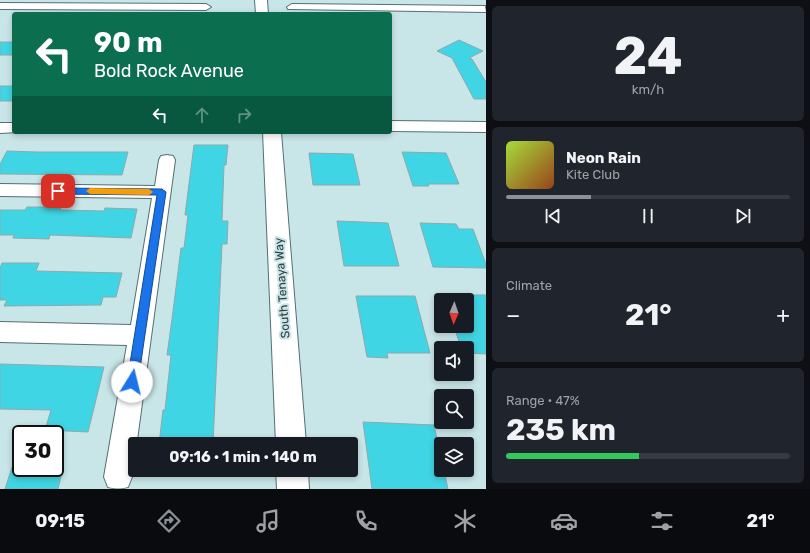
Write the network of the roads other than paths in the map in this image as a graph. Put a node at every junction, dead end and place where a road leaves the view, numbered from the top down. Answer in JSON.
{"nodes":[{"id":1,"x":261,"y":0,"type":"edge"},
{"id":2,"x":154,"y":3,"type":"edge"},
{"id":3,"x":334,"y":4,"type":"edge"},
{"id":4,"x":0,"y":6,"type":"edge"},
{"id":5,"x":206,"y":7,"type":"dead end"},
{"id":6,"x":292,"y":7,"type":"dead end"},
{"id":7,"x":485,"y":9,"type":"dead end"},
{"id":8,"x":262,"y":12,"type":"edge"},
{"id":9,"x":392,"y":126,"type":"edge"},
{"id":10,"x":486,"y":127,"type":"edge"},
{"id":11,"x":0,"y":128,"type":"edge"},
{"id":12,"x":12,"y":128,"type":"edge"},
{"id":13,"x":272,"y":134,"type":"edge"},
{"id":14,"x":167,"y":160,"type":"dead end"},
{"id":15,"x":0,"y":190,"type":"edge"},
{"id":16,"x":162,"y":192,"type":"junction"},
{"id":17,"x":0,"y":332,"type":"edge"},
{"id":18,"x":140,"y":335,"type":"junction"},
{"id":19,"x":291,"y":437,"type":"edge"},
{"id":20,"x":118,"y":477,"type":"dead end"},
{"id":21,"x":292,"y":477,"type":"edge"},
{"id":22,"x":293,"y":489,"type":"edge"}],
"edges":[{"from":1,"to":8,"type":"street"},
{"from":2,"to":4,"type":"street"},
{"from":2,"to":5,"type":"street"},
{"from":3,"to":6,"type":"street"},
{"from":3,"to":7,"type":"street"},
{"from":9,"to":10,"type":"street"},
{"from":11,"to":12,"type":"street"},
{"from":13,"to":19,"type":"street","name":"South Tenaya Way"},
{"from":14,"to":16,"type":"street"},
{"from":15,"to":16,"type":"street"},
{"from":16,"to":18,"type":"street"},
{"from":17,"to":18,"type":"street"},
{"from":18,"to":20,"type":"street"},
{"from":21,"to":22,"type":"street"}]}
